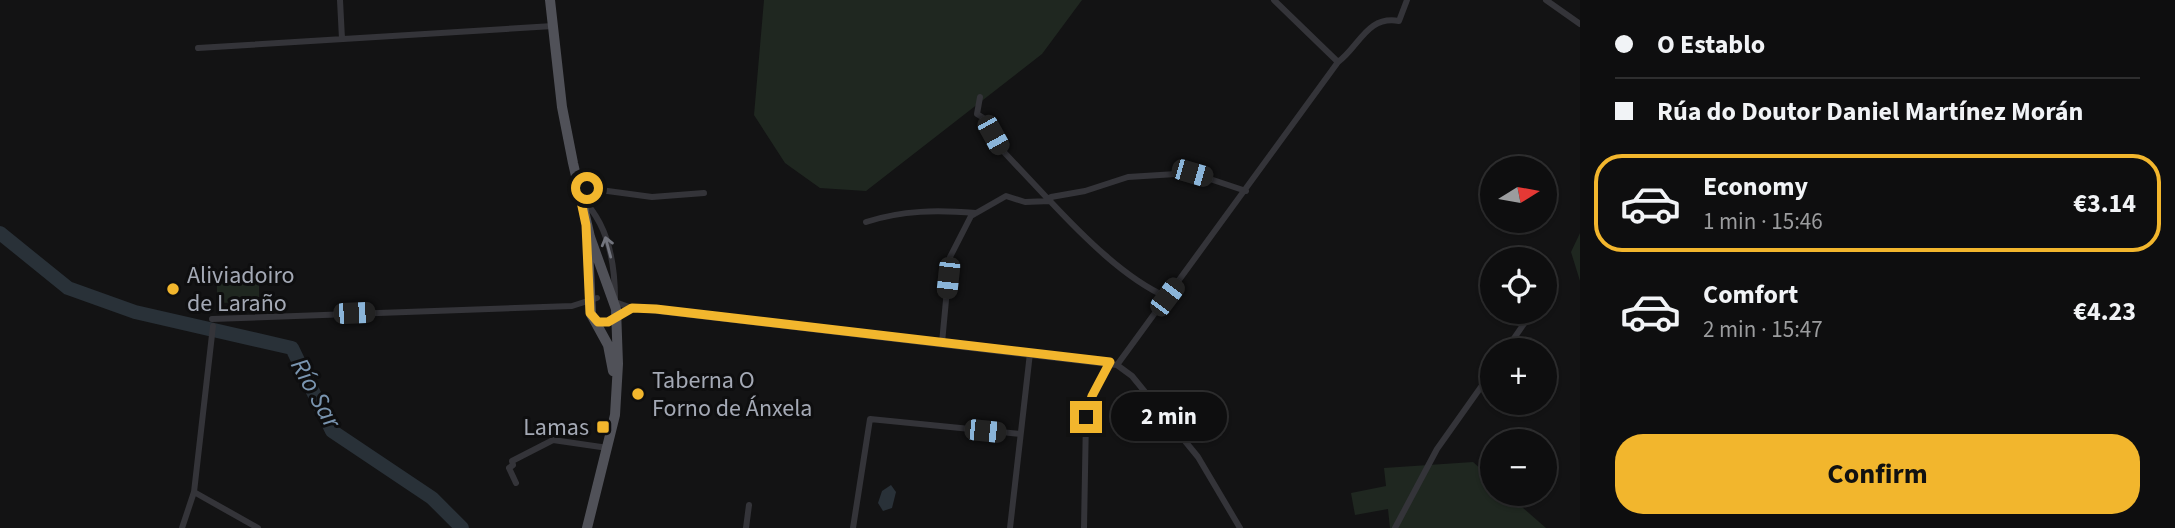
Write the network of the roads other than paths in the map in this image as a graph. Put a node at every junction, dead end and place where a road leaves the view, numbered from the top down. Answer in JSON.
{"nodes":[{"id":1,"x":340,"y":0,"type":"edge"},
{"id":2,"x":550,"y":0,"type":"edge"},
{"id":3,"x":1273,"y":0,"type":"edge"},
{"id":4,"x":1407,"y":0,"type":"edge"},
{"id":5,"x":1546,"y":0,"type":"edge"},
{"id":6,"x":1580,"y":24,"type":"edge"},
{"id":7,"x":553,"y":26,"type":"junction"},
{"id":8,"x":342,"y":39,"type":"junction"},
{"id":9,"x":198,"y":48,"type":"dead end"},
{"id":10,"x":1338,"y":62,"type":"junction"},
{"id":11,"x":980,"y":97,"type":"dead end"},
{"id":12,"x":1246,"y":191,"type":"junction"},
{"id":13,"x":579,"y":192,"type":"junction"},
{"id":14,"x":704,"y":193,"type":"dead end"},
{"id":15,"x":1050,"y":201,"type":"junction"},
{"id":16,"x":976,"y":213,"type":"junction"},
{"id":17,"x":866,"y":222,"type":"dead end"},
{"id":18,"x":586,"y":225,"type":"junction"},
{"id":19,"x":1167,"y":297,"type":"junction"},
{"id":20,"x":591,"y":300,"type":"junction"},
{"id":21,"x":572,"y":306,"type":"junction"},
{"id":22,"x":632,"y":308,"type":"junction"},
{"id":23,"x":615,"y":309,"type":"junction"},
{"id":24,"x":594,"y":319,"type":"junction"},
{"id":25,"x":942,"y":343,"type":"junction"},
{"id":26,"x":1030,"y":353,"type":"junction"},
{"id":27,"x":1114,"y":363,"type":"junction"},
{"id":28,"x":1480,"y":388,"type":"edge"},
{"id":29,"x":616,"y":396,"type":"junction"},
{"id":30,"x":1020,"y":434,"type":"junction"},
{"id":31,"x":608,"y":448,"type":"junction"},
{"id":32,"x":516,"y":483,"type":"dead end"},
{"id":33,"x":194,"y":492,"type":"junction"},
{"id":34,"x":749,"y":505,"type":"dead end"},
{"id":35,"x":181,"y":528,"type":"edge"},
{"id":36,"x":258,"y":528,"type":"edge"},
{"id":37,"x":587,"y":528,"type":"edge"},
{"id":38,"x":746,"y":528,"type":"edge"},
{"id":39,"x":853,"y":528,"type":"edge"},
{"id":40,"x":1010,"y":528,"type":"edge"},
{"id":41,"x":1084,"y":528,"type":"edge"},
{"id":42,"x":1240,"y":528,"type":"edge"},
{"id":43,"x":1395,"y":528,"type":"edge"}],
"edges":[{"from":1,"to":8,"type":"street"},
{"from":2,"to":7,"type":"main road"},
{"from":3,"to":10,"type":"street"},
{"from":4,"to":10,"type":"street"},
{"from":5,"to":6,"type":"street"},
{"from":7,"to":8,"type":"street"},
{"from":7,"to":13,"type":"main road"},
{"from":8,"to":9,"type":"street"},
{"from":10,"to":12,"type":"street"},
{"from":11,"to":15,"type":"street"},
{"from":12,"to":15,"type":"street"},
{"from":12,"to":19,"type":"street"},
{"from":13,"to":14,"type":"street"},
{"from":13,"to":18,"type":"main road"},
{"from":23,"to":13,"type":"street","one_way":true},
{"from":15,"to":16,"type":"street"},
{"from":15,"to":19,"type":"street"},
{"from":16,"to":17,"type":"street"},
{"from":16,"to":25,"type":"street"},
{"from":18,"to":20,"type":"main road"},
{"from":18,"to":23,"type":"main road"},
{"from":19,"to":27,"type":"street"},
{"from":20,"to":21,"type":"street"},
{"from":20,"to":23,"type":"main road"},
{"from":20,"to":24,"type":"main road"},
{"from":21,"to":24,"type":"street"},
{"from":21,"to":33,"type":"street"},
{"from":22,"to":23,"type":"street"},
{"from":22,"to":23,"type":"street"},
{"from":22,"to":25,"type":"street"},
{"from":23,"to":24,"type":"main road"},
{"from":23,"to":29,"type":"main road"},
{"from":24,"to":29,"type":"main road"},
{"from":25,"to":26,"type":"street"},
{"from":26,"to":27,"type":"street"},
{"from":26,"to":30,"type":"street"},
{"from":27,"to":41,"type":"street"},
{"from":27,"to":42,"type":"street"},
{"from":28,"to":43,"type":"street"},
{"from":29,"to":31,"type":"main road"},
{"from":30,"to":39,"type":"street"},
{"from":30,"to":40,"type":"street"},
{"from":31,"to":32,"type":"street"},
{"from":31,"to":37,"type":"main road"},
{"from":33,"to":35,"type":"street"},
{"from":33,"to":36,"type":"street"},
{"from":34,"to":38,"type":"street"}]}
